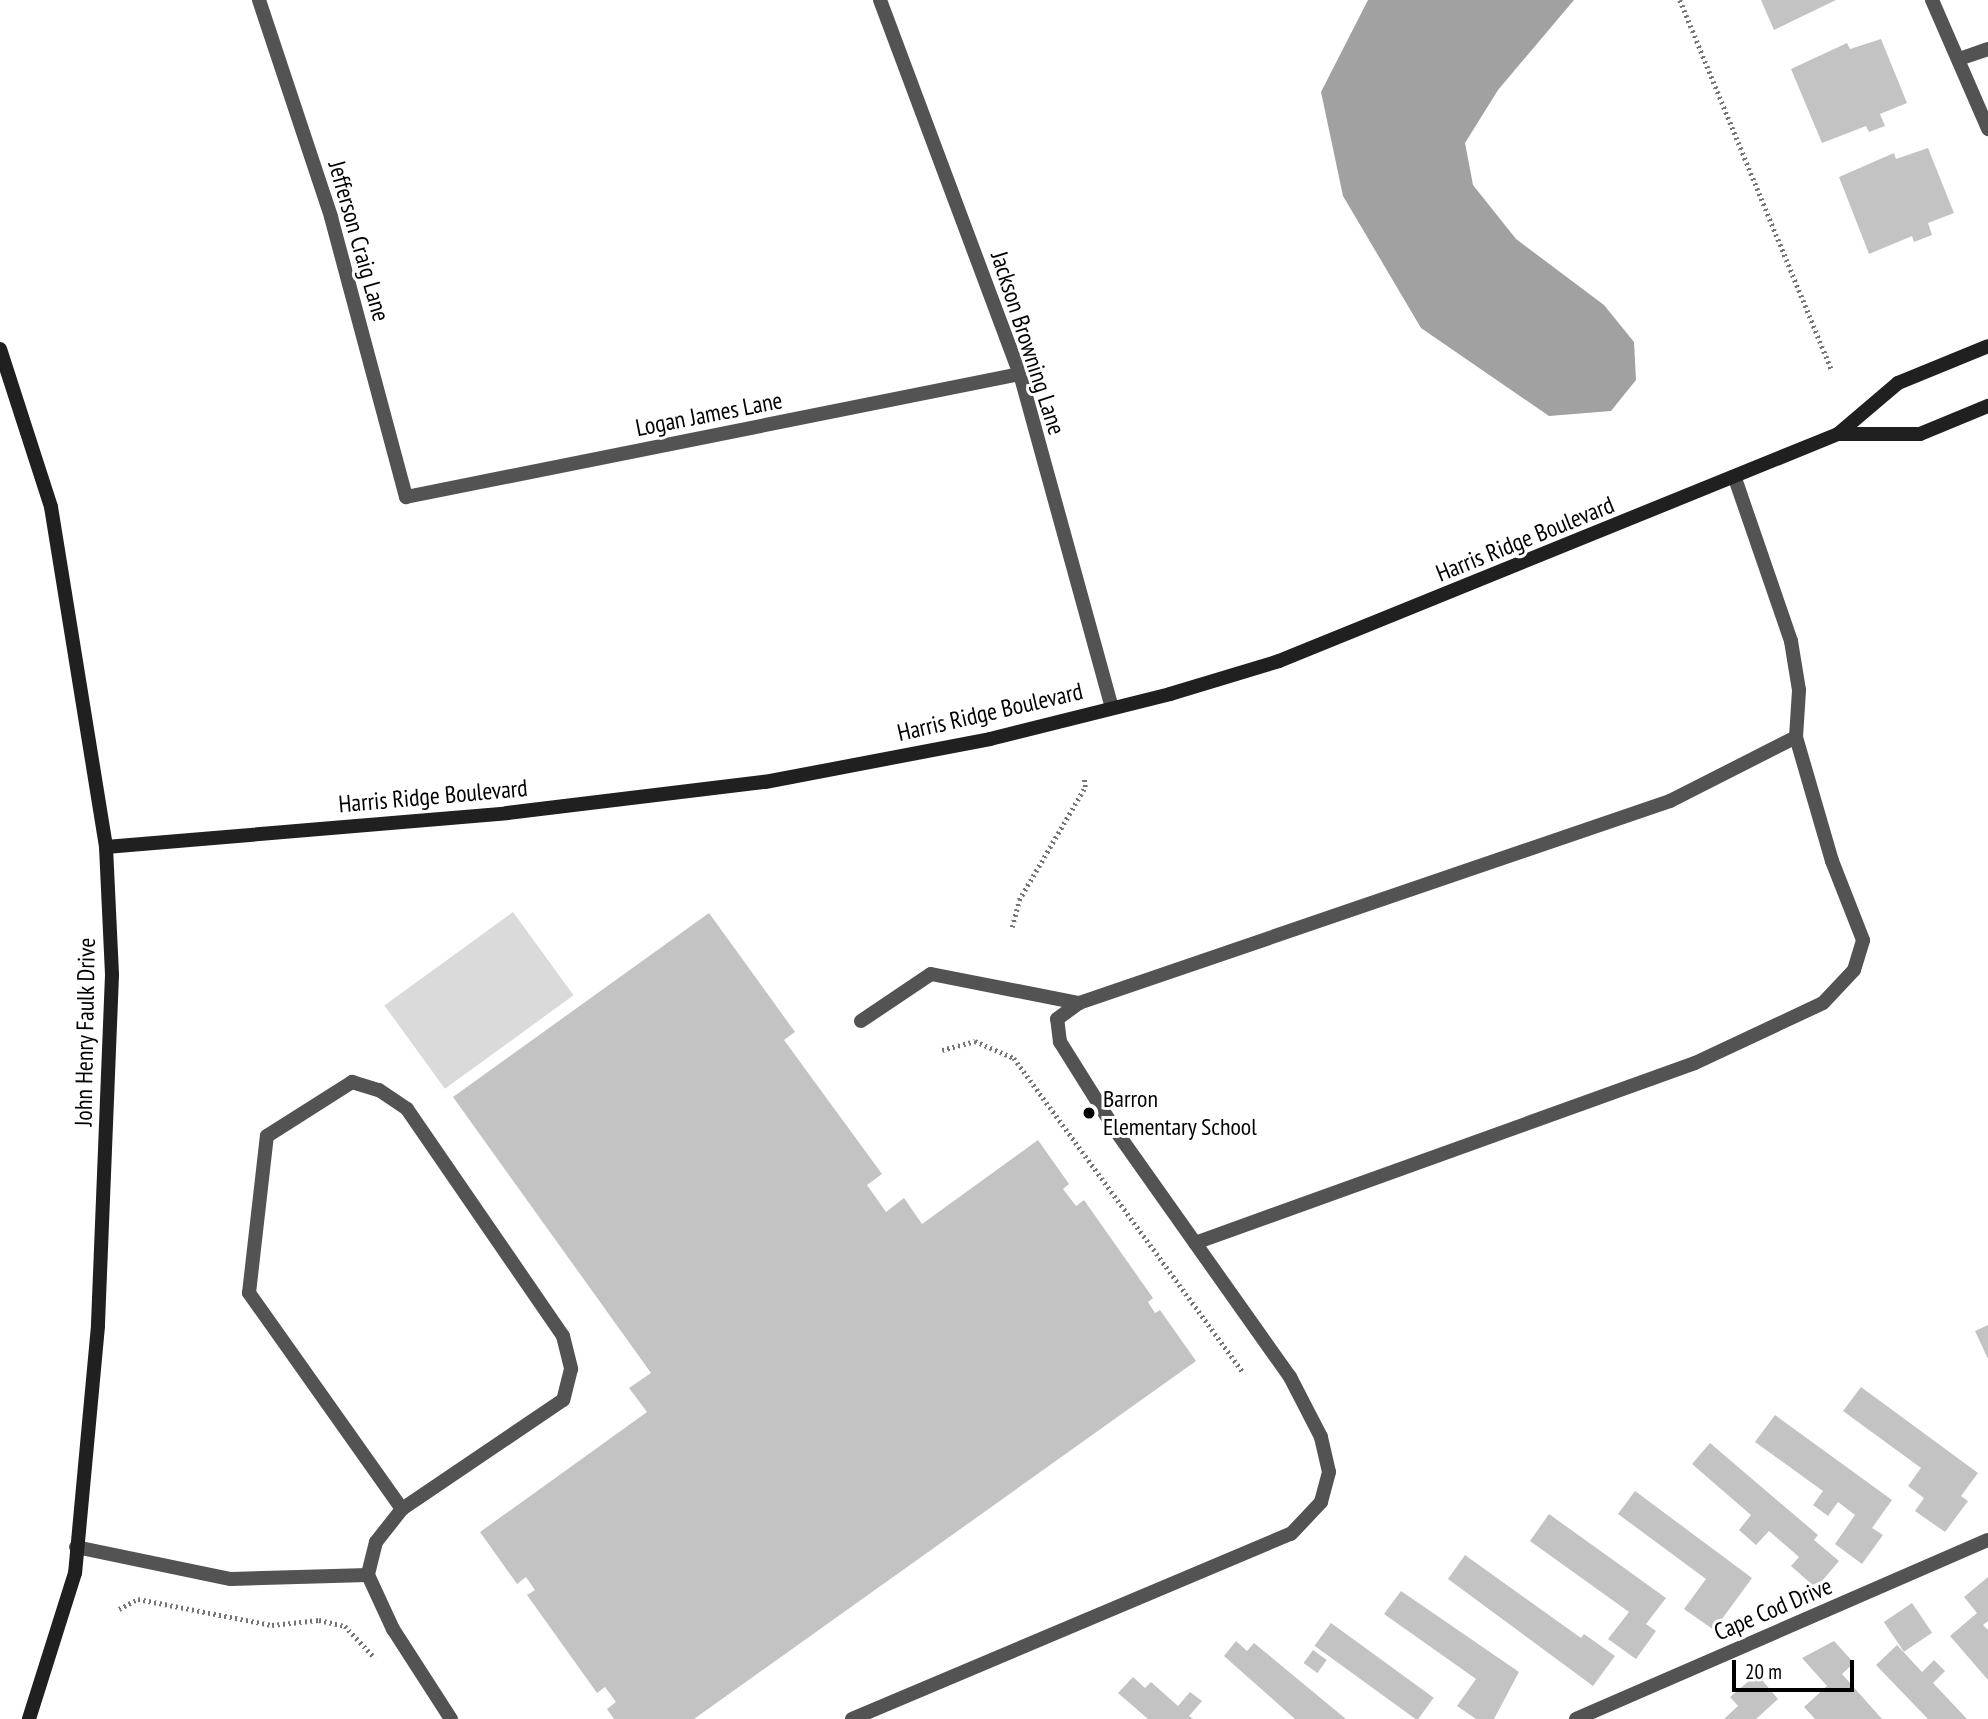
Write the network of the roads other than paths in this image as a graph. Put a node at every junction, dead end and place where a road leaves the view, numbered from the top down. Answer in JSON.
{"nodes":[{"id":1,"x":259,"y":0,"type":"edge"},
{"id":2,"x":880,"y":0,"type":"edge"},
{"id":3,"x":1932,"y":0,"type":"edge"},
{"id":4,"x":1988,"y":49,"type":"edge"},
{"id":5,"x":1959,"y":59,"type":"junction"},
{"id":6,"x":1988,"y":129,"type":"edge"},
{"id":7,"x":1988,"y":346,"type":"edge"},
{"id":8,"x":0,"y":349,"type":"edge"},
{"id":9,"x":1020,"y":374,"type":"junction"},
{"id":10,"x":1988,"y":405,"type":"edge"},
{"id":11,"x":1838,"y":434,"type":"junction"},
{"id":12,"x":1735,"y":478,"type":"junction"},
{"id":13,"x":406,"y":497,"type":"joint"},
{"id":14,"x":1112,"y":708,"type":"junction"},
{"id":15,"x":1797,"y":737,"type":"junction"},
{"id":16,"x":107,"y":847,"type":"junction"},
{"id":17,"x":1079,"y":1003,"type":"junction"},
{"id":18,"x":861,"y":1021,"type":"dead end"},
{"id":19,"x":1195,"y":1243,"type":"junction"},
{"id":20,"x":402,"y":1509,"type":"junction"},
{"id":21,"x":1988,"y":1540,"type":"edge"},
{"id":22,"x":76,"y":1547,"type":"junction"},
{"id":23,"x":368,"y":1575,"type":"junction"},
{"id":24,"x":29,"y":1719,"type":"edge"},
{"id":25,"x":451,"y":1719,"type":"edge"},
{"id":26,"x":852,"y":1719,"type":"edge"},
{"id":27,"x":1576,"y":1719,"type":"edge"}],
"edges":[{"from":1,"to":13,"type":"street","name":"Jefferson Craig Lane"},
{"from":2,"to":9,"type":"street","name":"Jackson Browning Lane"},
{"from":3,"to":5,"type":"street"},
{"from":4,"to":5,"type":"street"},
{"from":5,"to":6,"type":"street"},
{"from":7,"to":11,"type":"street","name":"Harris Ridge Boulevard"},
{"from":8,"to":16,"type":"street","name":"John Henry Faulk Drive"},
{"from":9,"to":13,"type":"street","name":"Logan James Lane"},
{"from":9,"to":14,"type":"street","name":"Jackson Browning Lane"},
{"from":10,"to":11,"type":"street","name":"Harris Ridge Boulevard"},
{"from":11,"to":12,"type":"street","name":"Harris Ridge Boulevard"},
{"from":12,"to":14,"type":"street","name":"Harris Ridge Boulevard"},
{"from":12,"to":15,"type":"street"},
{"from":14,"to":16,"type":"street","name":"Harris Ridge Boulevard"},
{"from":15,"to":17,"type":"street"},
{"from":15,"to":19,"type":"street"},
{"from":16,"to":22,"type":"street","name":"John Henry Faulk Drive"},
{"from":17,"to":18,"type":"street"},
{"from":17,"to":19,"type":"street"},
{"from":19,"to":26,"type":"street"},
{"from":20,"to":20,"type":"street"},
{"from":20,"to":23,"type":"street"},
{"from":21,"to":27,"type":"street","name":"Cape Cod Drive"},
{"from":22,"to":23,"type":"street"},
{"from":22,"to":24,"type":"street","name":"John Henry Faulk Drive"},
{"from":23,"to":25,"type":"street"}]}
